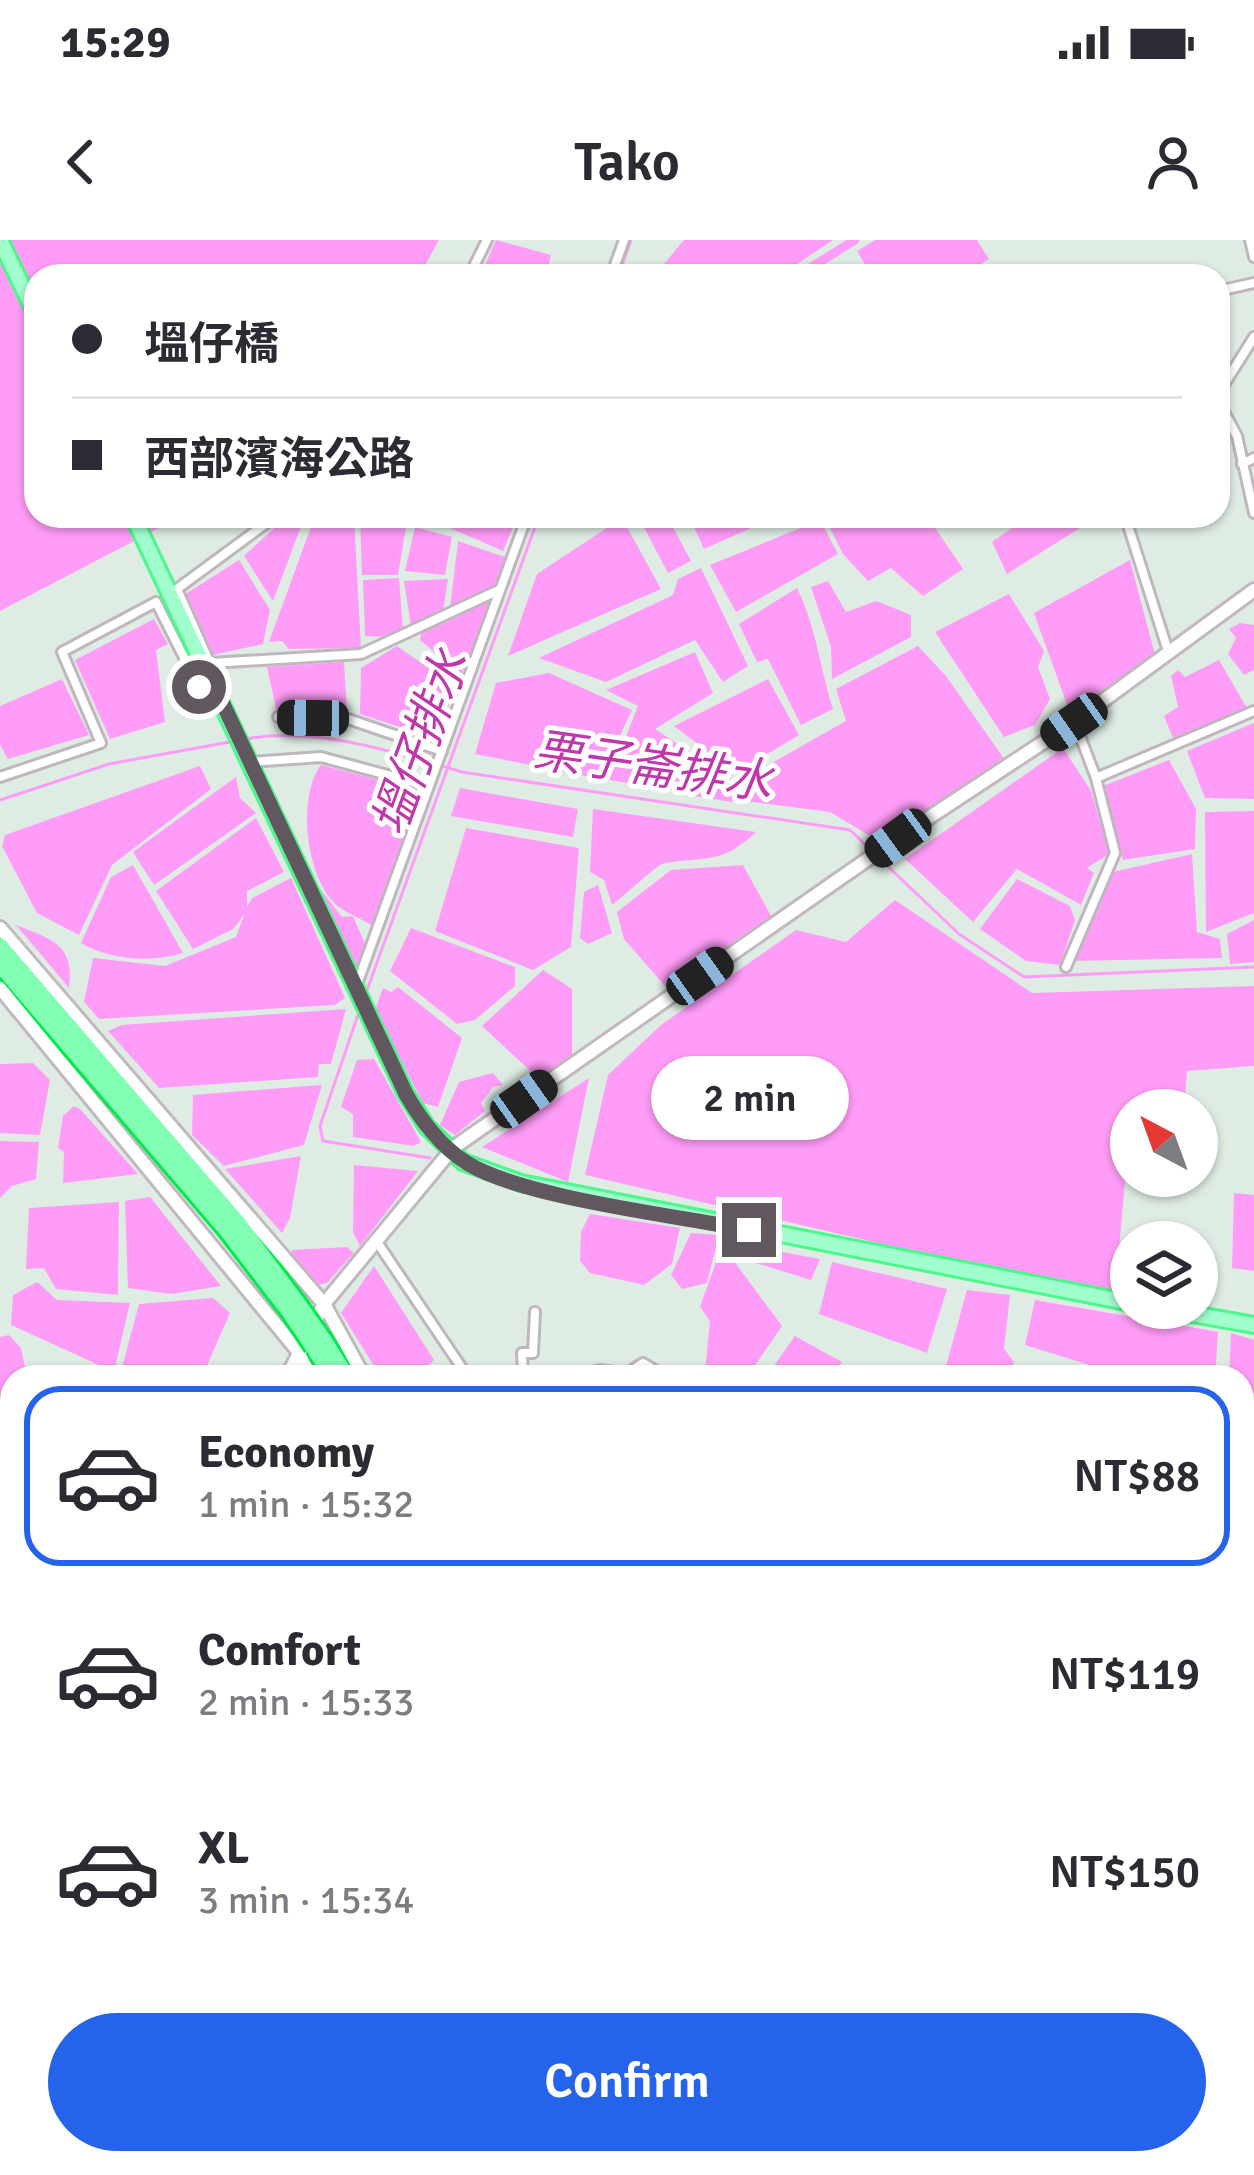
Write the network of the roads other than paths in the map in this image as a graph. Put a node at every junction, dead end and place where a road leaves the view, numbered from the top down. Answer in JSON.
{"nodes":[{"id":1,"x":0,"y":240,"type":"edge"},
{"id":2,"x":1250,"y":240,"type":"edge"},
{"id":3,"x":1254,"y":256,"type":"edge"},
{"id":4,"x":24,"y":290,"type":"edge"},
{"id":5,"x":1254,"y":337,"type":"edge"},
{"id":6,"x":1230,"y":374,"type":"edge"},
{"id":7,"x":1230,"y":424,"type":"edge"},
{"id":8,"x":1254,"y":458,"type":"edge"},
{"id":9,"x":1243,"y":464,"type":"junction"},
{"id":10,"x":1254,"y":514,"type":"edge"},
{"id":11,"x":139,"y":528,"type":"edge"},
{"id":12,"x":260,"y":528,"type":"edge"},
{"id":13,"x":523,"y":528,"type":"edge"},
{"id":14,"x":1129,"y":528,"type":"edge"},
{"id":15,"x":501,"y":590,"type":"junction"},
{"id":16,"x":1254,"y":590,"type":"edge"},
{"id":17,"x":1168,"y":651,"type":"junction"},
{"id":18,"x":210,"y":663,"type":"junction"},
{"id":19,"x":225,"y":709,"type":"junction"},
{"id":20,"x":1254,"y":711,"type":"edge"},
{"id":21,"x":278,"y":718,"type":"dead end"},
{"id":22,"x":1074,"y":722,"type":"junction"},
{"id":23,"x":246,"y":755,"type":"junction"},
{"id":24,"x":439,"y":760,"type":"junction"},
{"id":25,"x":0,"y":777,"type":"edge"},
{"id":26,"x":1096,"y":778,"type":"junction"},
{"id":27,"x":428,"y":787,"type":"junction"},
{"id":28,"x":0,"y":928,"type":"edge"},
{"id":29,"x":0,"y":946,"type":"edge"},
{"id":30,"x":0,"y":965,"type":"edge"},
{"id":31,"x":1066,"y":967,"type":"dead end"},
{"id":32,"x":356,"y":987,"type":"junction"},
{"id":33,"x":0,"y":988,"type":"edge"},
{"id":34,"x":453,"y":1148,"type":"junction"},
{"id":35,"x":376,"y":1240,"type":"junction"},
{"id":36,"x":1110,"y":1299,"type":"edge"},
{"id":37,"x":324,"y":1304,"type":"junction"},
{"id":38,"x":295,"y":1310,"type":"junction"},
{"id":39,"x":535,"y":1312,"type":"dead end"},
{"id":40,"x":1218,"y":1319,"type":"edge"},
{"id":41,"x":1254,"y":1325,"type":"edge"},
{"id":42,"x":311,"y":1346,"type":"junction"},
{"id":43,"x":296,"y":1365,"type":"edge"},
{"id":44,"x":311,"y":1365,"type":"edge"},
{"id":45,"x":324,"y":1365,"type":"edge"},
{"id":46,"x":333,"y":1365,"type":"edge"},
{"id":47,"x":357,"y":1365,"type":"edge"},
{"id":48,"x":460,"y":1365,"type":"edge"},
{"id":49,"x":523,"y":1365,"type":"edge"}],
"edges":[{"from":1,"to":4,"type":"main road"},
{"from":2,"to":3,"type":"street"},
{"from":5,"to":6,"type":"street"},
{"from":7,"to":9,"type":"street"},
{"from":8,"to":9,"type":"street"},
{"from":9,"to":10,"type":"street"},
{"from":11,"to":19,"type":"main road"},
{"from":12,"to":18,"type":"street"},
{"from":13,"to":15,"type":"street"},
{"from":14,"to":17,"type":"street"},
{"from":15,"to":18,"type":"street"},
{"from":15,"to":24,"type":"street"},
{"from":16,"to":17,"type":"main road"},
{"from":17,"to":22,"type":"main road"},
{"from":18,"to":19,"type":"street"},
{"from":19,"to":23,"type":"main road"},
{"from":19,"to":25,"type":"street"},
{"from":20,"to":26,"type":"street"},
{"from":21,"to":24,"type":"street"},
{"from":22,"to":26,"type":"street"},
{"from":22,"to":34,"type":"main road"},
{"from":23,"to":27,"type":"street"},
{"from":23,"to":32,"type":"main road"},
{"from":24,"to":27,"type":"street"},
{"from":26,"to":31,"type":"street"},
{"from":27,"to":32,"type":"street"},
{"from":28,"to":37,"type":"main road"},
{"from":29,"to":38,"type":"highway"},
{"from":30,"to":38,"type":"highway"},
{"from":32,"to":34,"type":"main road"},
{"from":33,"to":42,"type":"main road"},
{"from":34,"to":35,"type":"main road"},
{"from":34,"to":36,"type":"main road"},
{"from":35,"to":37,"type":"main road"},
{"from":35,"to":48,"type":"street"},
{"from":37,"to":42,"type":"main road"},
{"from":37,"to":47,"type":"main road"},
{"from":38,"to":42,"type":"highway","bridge":true},
{"from":39,"to":49,"type":"street"},
{"from":40,"to":41,"type":"main road"},
{"from":42,"to":43,"type":"main road"},
{"from":42,"to":44,"type":"main road"},
{"from":42,"to":45,"type":"highway"},
{"from":42,"to":46,"type":"highway"}]}
